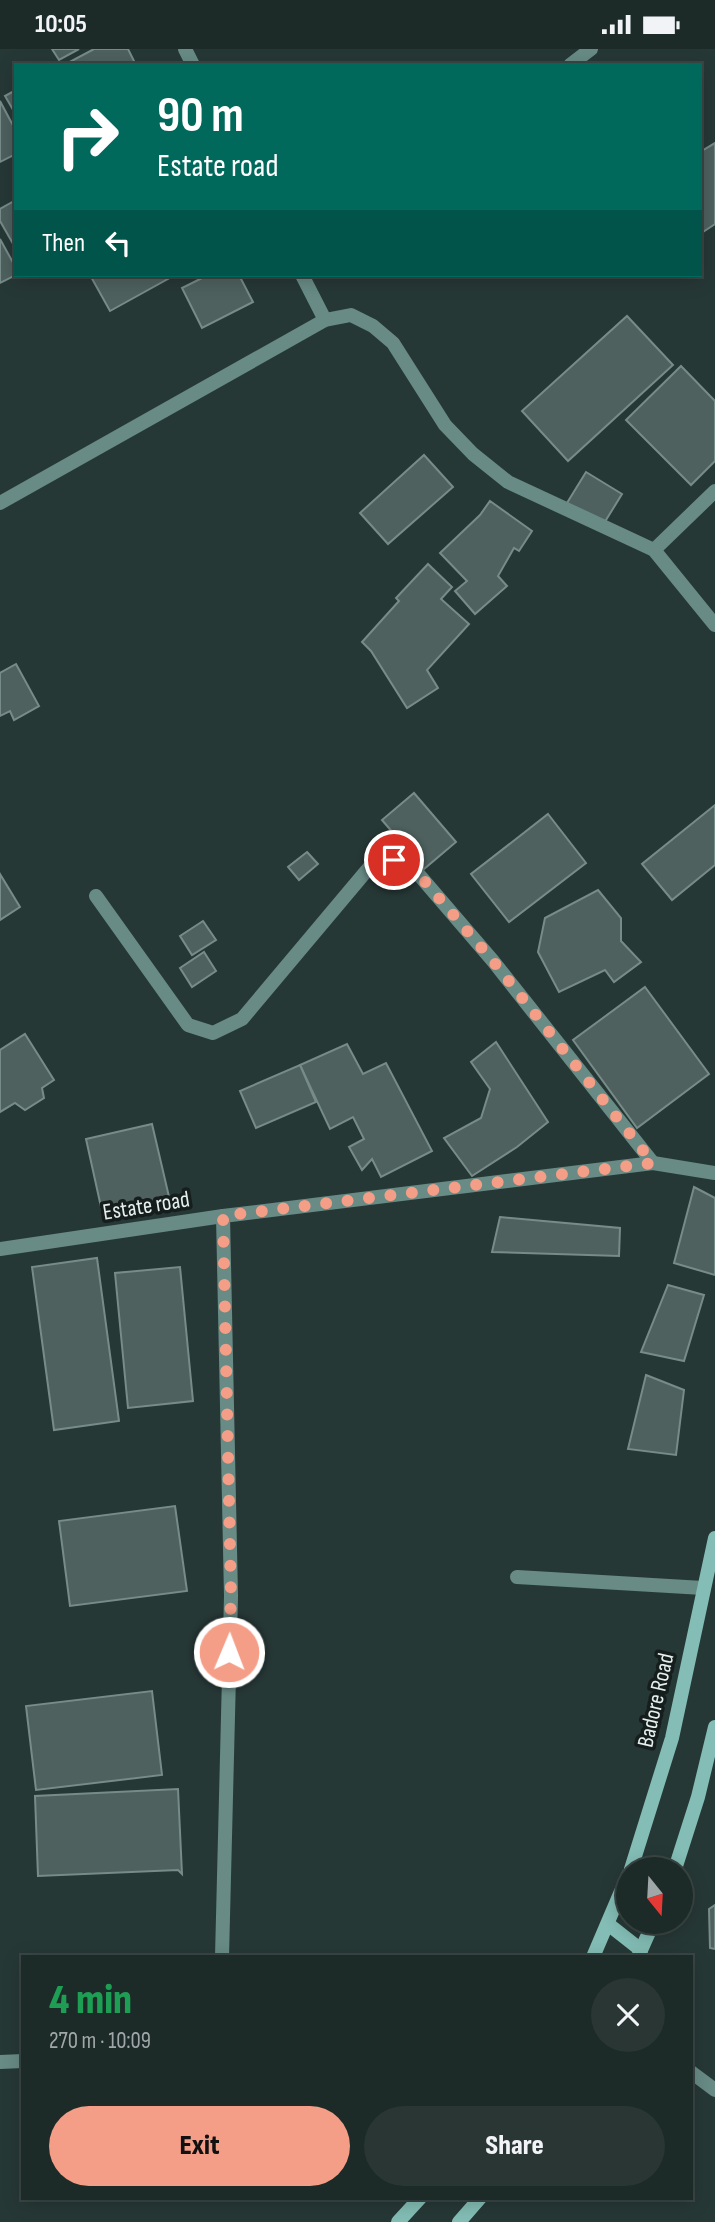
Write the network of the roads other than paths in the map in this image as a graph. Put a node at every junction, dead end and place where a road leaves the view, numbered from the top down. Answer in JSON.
{"nodes":[{"id":1,"x":591,"y":49,"type":"edge"},
{"id":2,"x":573,"y":63,"type":"edge"},
{"id":3,"x":303,"y":277,"type":"edge"},
{"id":4,"x":326,"y":320,"type":"junction"},
{"id":5,"x":715,"y":491,"type":"edge"},
{"id":6,"x":1,"y":500,"type":"edge"},
{"id":7,"x":654,"y":549,"type":"junction"},
{"id":8,"x":715,"y":625,"type":"edge"},
{"id":9,"x":96,"y":896,"type":"dead end"},
{"id":10,"x":653,"y":1163,"type":"junction"},
{"id":11,"x":715,"y":1173,"type":"edge"},
{"id":12,"x":223,"y":1216,"type":"junction"},
{"id":13,"x":0,"y":1249,"type":"edge"},
{"id":14,"x":715,"y":1538,"type":"edge"},
{"id":15,"x":517,"y":1577,"type":"dead end"},
{"id":16,"x":703,"y":1588,"type":"junction"},
{"id":17,"x":715,"y":1727,"type":"edge"},
{"id":18,"x":635,"y":1857,"type":"edge"},
{"id":19,"x":679,"y":1857,"type":"edge"},
{"id":20,"x":616,"y":1904,"type":"edge"},
{"id":21,"x":608,"y":1924,"type":"junction"},
{"id":22,"x":648,"y":1934,"type":"edge"},
{"id":23,"x":640,"y":1953,"type":"edge"},
{"id":24,"x":222,"y":1955,"type":"edge"},
{"id":25,"x":594,"y":1955,"type":"edge"},
{"id":26,"x":21,"y":2061,"type":"edge"},
{"id":27,"x":0,"y":2063,"type":"edge"},
{"id":28,"x":693,"y":2073,"type":"edge"},
{"id":29,"x":715,"y":2090,"type":"edge"},
{"id":30,"x":418,"y":2200,"type":"edge"},
{"id":31,"x":478,"y":2200,"type":"edge"},
{"id":32,"x":398,"y":2222,"type":"edge"},
{"id":33,"x":459,"y":2222,"type":"edge"}],
"edges":[{"from":1,"to":2,"type":"street"},
{"from":3,"to":4,"type":"street"},
{"from":4,"to":6,"type":"street"},
{"from":4,"to":7,"type":"street"},
{"from":5,"to":7,"type":"street"},
{"from":7,"to":8,"type":"street"},
{"from":9,"to":10,"type":"street"},
{"from":10,"to":11,"type":"street","name":"Estate road"},
{"from":10,"to":12,"type":"street","name":"Estate road"},
{"from":12,"to":13,"type":"street","name":"Estate road"},
{"from":12,"to":24,"type":"street"},
{"from":14,"to":16,"type":"main road","name":"Badore Road"},
{"from":15,"to":16,"type":"street"},
{"from":16,"to":18,"type":"main road","name":"Badore Road"},
{"from":17,"to":19,"type":"main road"},
{"from":20,"to":21,"type":"main road"},
{"from":21,"to":23,"type":"main road"},
{"from":21,"to":25,"type":"main road"},
{"from":22,"to":23,"type":"main road"},
{"from":26,"to":27,"type":"street"},
{"from":28,"to":29,"type":"street"},
{"from":30,"to":32,"type":"main road"},
{"from":31,"to":33,"type":"main road"}]}
